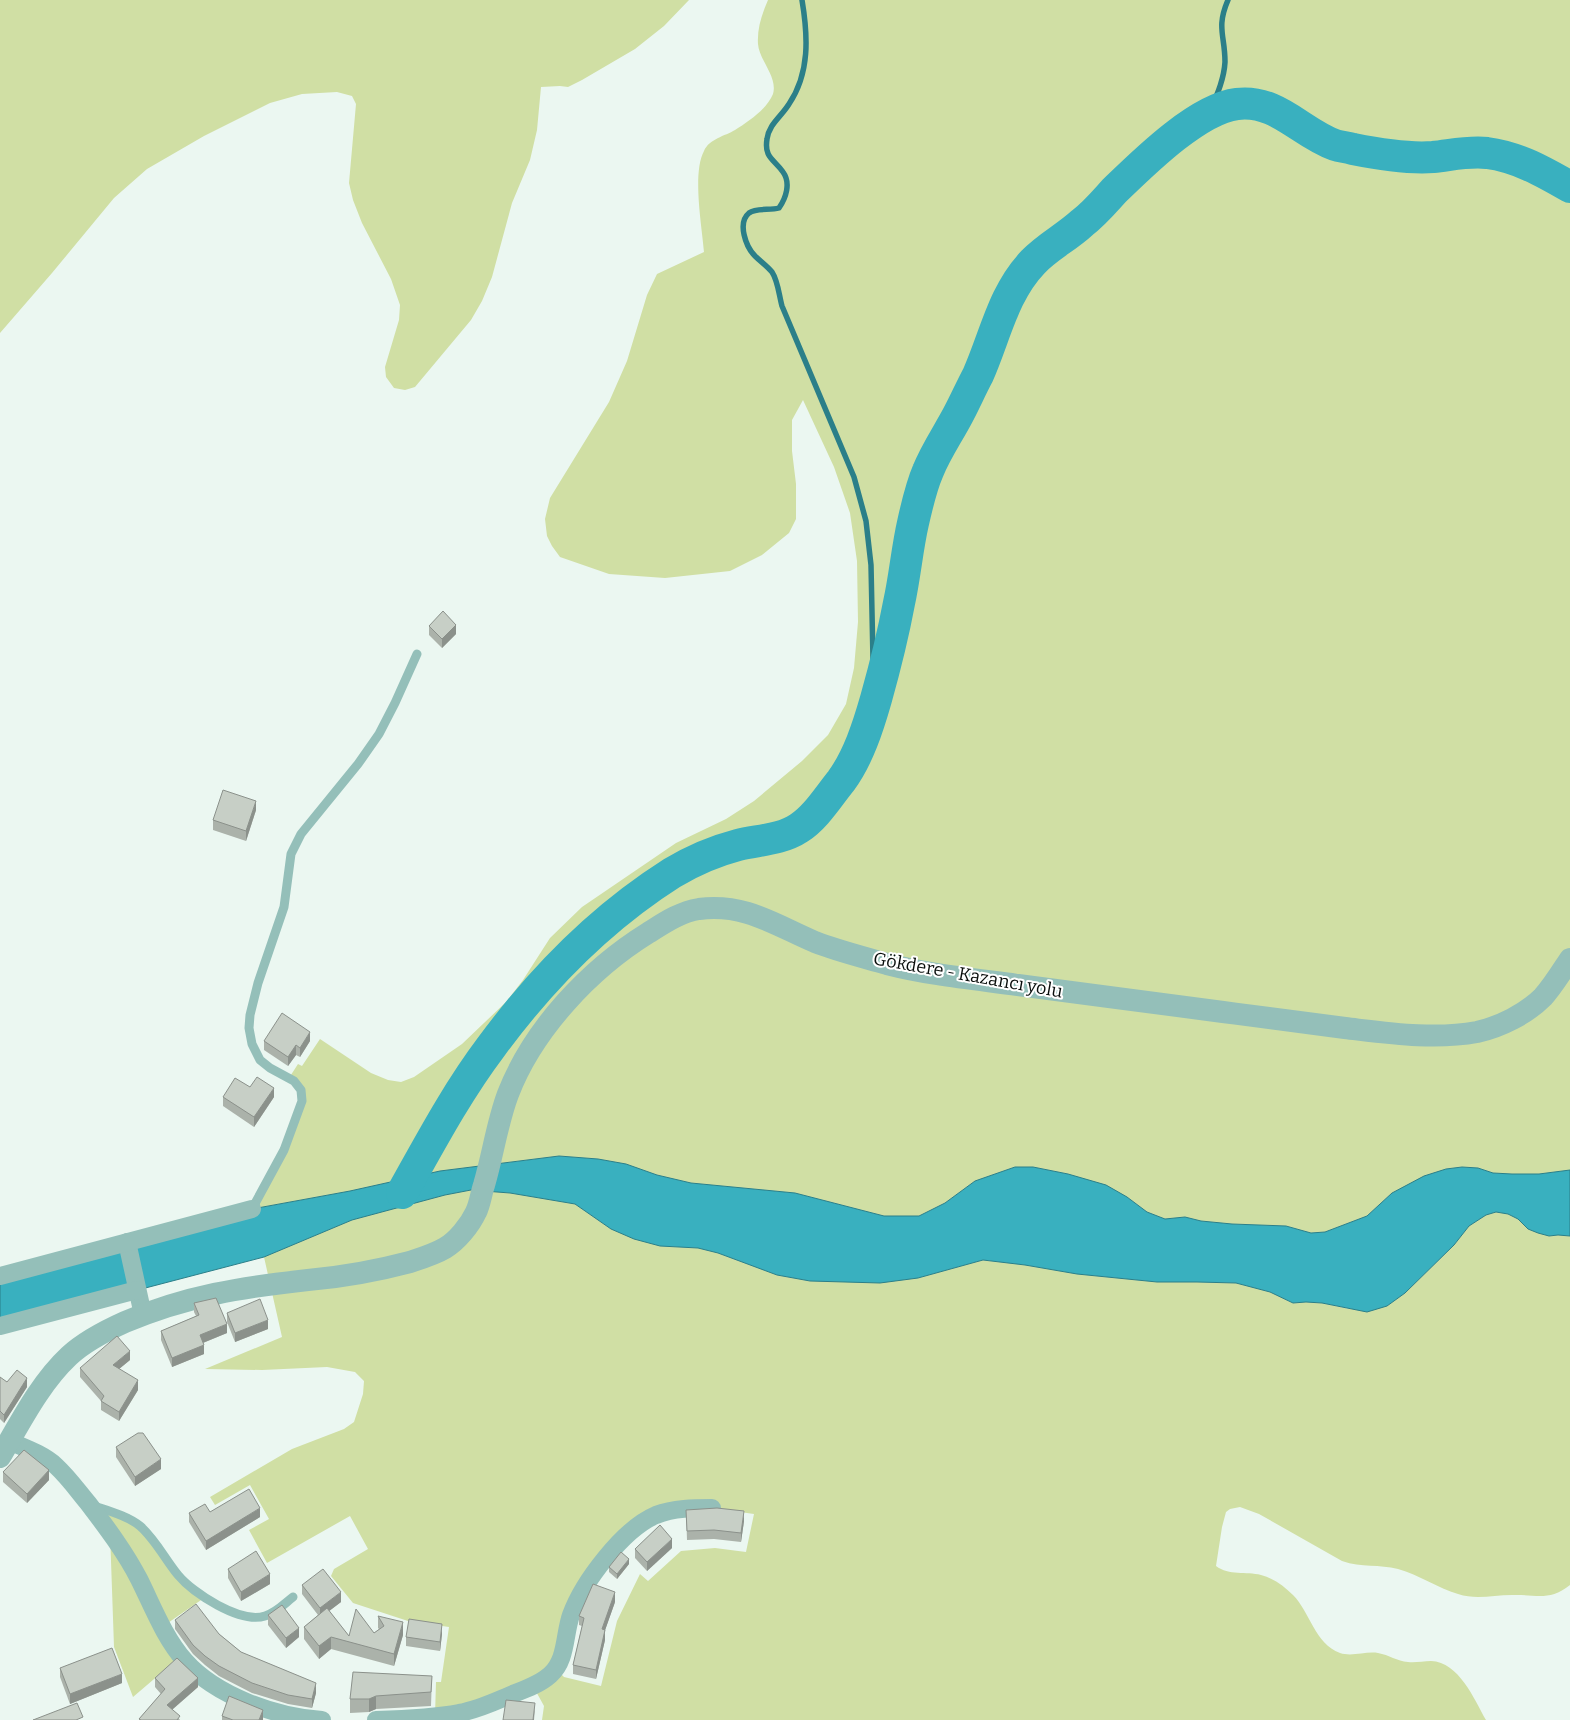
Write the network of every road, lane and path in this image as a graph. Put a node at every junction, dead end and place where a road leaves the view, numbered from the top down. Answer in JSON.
{"nodes":[{"id":1,"x":417,"y":654,"type":"dead end"},
{"id":2,"x":1570,"y":959,"type":"edge"},
{"id":3,"x":252,"y":1208,"type":"joint"},
{"id":4,"x":128,"y":1248,"type":"junction"},
{"id":5,"x":0,"y":1276,"type":"edge"},
{"id":6,"x":136,"y":1285,"type":"junction"},
{"id":7,"x":143,"y":1315,"type":"junction"},
{"id":8,"x":0,"y":1326,"type":"edge"},
{"id":9,"x":3,"y":1445,"type":"edge"},
{"id":10,"x":89,"y":1505,"type":"junction"},
{"id":11,"x":712,"y":1508,"type":"edge"},
{"id":12,"x":293,"y":1597,"type":"dead end"},
{"id":13,"x":462,"y":1716,"type":"edge"},
{"id":14,"x":295,"y":1718,"type":"edge"},
{"id":15,"x":322,"y":1720,"type":"edge"},
{"id":16,"x":376,"y":1720,"type":"edge"}],
"edges":[{"from":1,"to":3,"type":"lane"},
{"from":2,"to":7,"type":"street","name":"Gökdere - Kazancı yolu"},
{"from":3,"to":4,"type":"street"},
{"from":4,"to":5,"type":"street"},
{"from":4,"to":6,"type":"street"},
{"from":6,"to":7,"type":"street"},
{"from":6,"to":8,"type":"street"},
{"from":7,"to":9,"type":"street","name":"Gökdere - Kazancı yolu"},
{"from":9,"to":10,"type":"street"},
{"from":10,"to":12,"type":"lane"},
{"from":10,"to":14,"type":"street"},
{"from":11,"to":13,"type":"street"},
{"from":13,"to":16,"type":"street"},
{"from":14,"to":15,"type":"street"}]}
